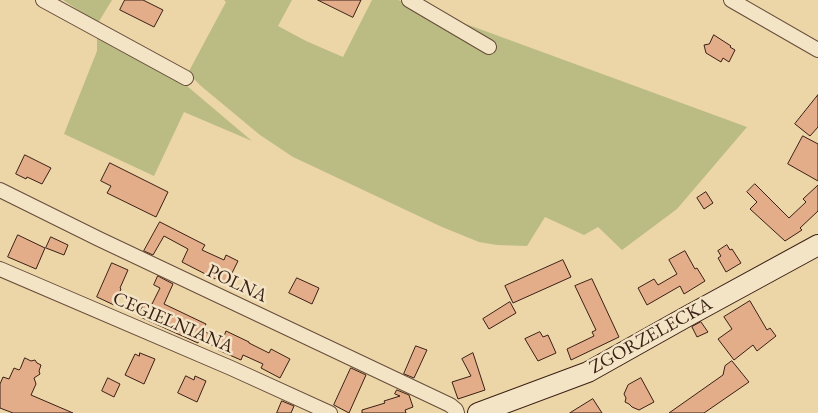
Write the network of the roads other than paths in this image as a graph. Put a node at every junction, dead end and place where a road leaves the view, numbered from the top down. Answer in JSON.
{"nodes":[{"id":1,"x":44,"y":0,"type":"edge"},
{"id":2,"x":409,"y":0,"type":"edge"},
{"id":3,"x":731,"y":0,"type":"edge"},
{"id":4,"x":489,"y":47,"type":"dead end"},
{"id":5,"x":818,"y":50,"type":"edge"},
{"id":6,"x":186,"y":78,"type":"dead end"},
{"id":7,"x":0,"y":190,"type":"edge"},
{"id":8,"x":818,"y":245,"type":"edge"},
{"id":9,"x":0,"y":269,"type":"edge"},
{"id":10,"x":330,"y":413,"type":"edge"},
{"id":11,"x":457,"y":413,"type":"edge"},
{"id":12,"x":478,"y":413,"type":"edge"}],
"edges":[{"from":1,"to":6,"type":"street"},
{"from":2,"to":4,"type":"street"},
{"from":3,"to":5,"type":"street"},
{"from":7,"to":11,"type":"street","name":"POLNA"},
{"from":8,"to":12,"type":"street","name":"ZGORZELECKA"},
{"from":9,"to":10,"type":"street","name":"CEGIELNIANA"}]}
